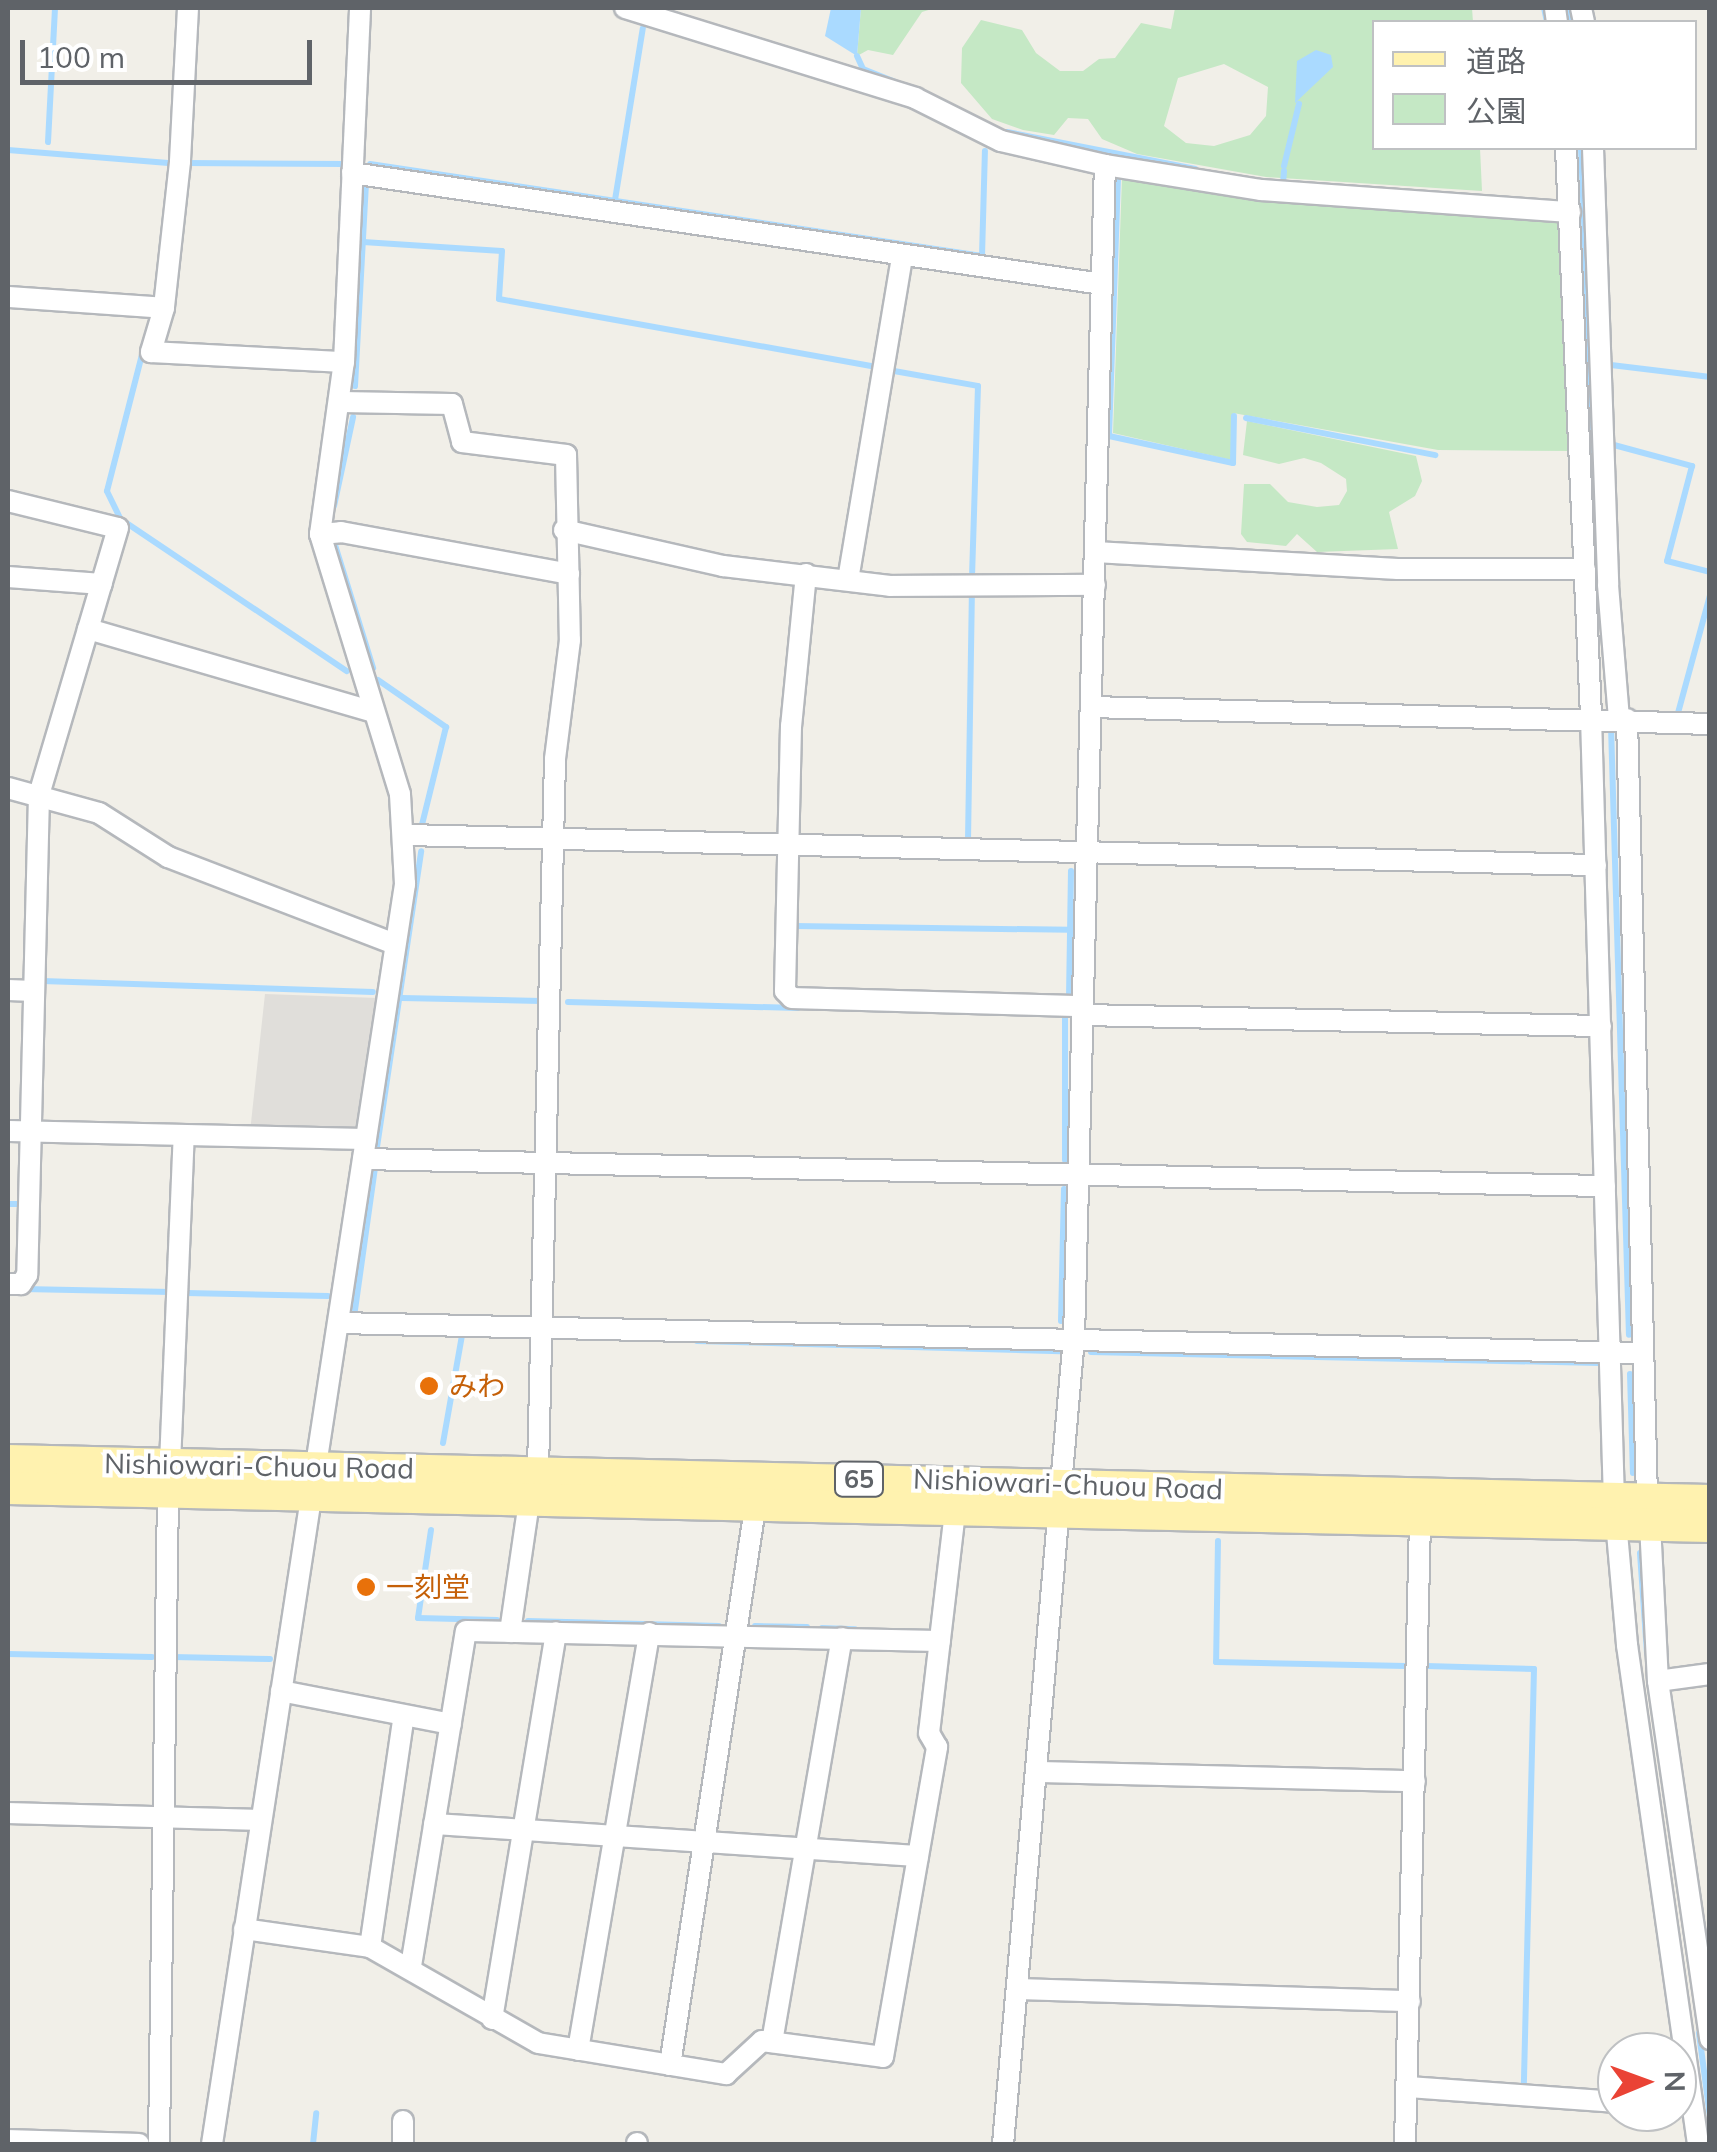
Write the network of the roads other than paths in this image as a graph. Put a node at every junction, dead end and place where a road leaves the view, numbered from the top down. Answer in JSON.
{"nodes":[{"id":1,"x":188,"y":8,"type":"edge"},
{"id":2,"x":360,"y":8,"type":"edge"},
{"id":3,"x":630,"y":8,"type":"edge"},
{"id":4,"x":1566,"y":150,"type":"edge"},
{"id":5,"x":1593,"y":150,"type":"edge"},
{"id":6,"x":1106,"y":165,"type":"junction"},
{"id":7,"x":352,"y":173,"type":"junction"},
{"id":8,"x":1570,"y":212,"type":"junction"},
{"id":9,"x":902,"y":256,"type":"junction"},
{"id":10,"x":1102,"y":284,"type":"junction"},
{"id":11,"x":8,"y":297,"type":"edge"},
{"id":12,"x":164,"y":308,"type":"junction"},
{"id":13,"x":344,"y":362,"type":"junction"},
{"id":14,"x":340,"y":402,"type":"junction"},
{"id":15,"x":8,"y":501,"type":"edge"},
{"id":16,"x":564,"y":530,"type":"junction"},
{"id":17,"x":320,"y":534,"type":"junction"},
{"id":18,"x":1095,"y":552,"type":"junction"},
{"id":19,"x":1585,"y":569,"type":"junction"},
{"id":20,"x":569,"y":574,"type":"junction"},
{"id":21,"x":806,"y":574,"type":"junction"},
{"id":22,"x":8,"y":577,"type":"edge"},
{"id":23,"x":848,"y":580,"type":"junction"},
{"id":24,"x":102,"y":584,"type":"junction"},
{"id":25,"x":1094,"y":585,"type":"junction"},
{"id":26,"x":88,"y":630,"type":"junction"},
{"id":27,"x":1091,"y":707,"type":"junction"},
{"id":28,"x":373,"y":712,"type":"junction"},
{"id":29,"x":1591,"y":717,"type":"junction"},
{"id":30,"x":1623,"y":719,"type":"junction"},
{"id":31,"x":1710,"y":724,"type":"edge"},
{"id":32,"x":8,"y":788,"type":"edge"},
{"id":33,"x":40,"y":795,"type":"junction"},
{"id":34,"x":406,"y":835,"type":"junction"},
{"id":35,"x":552,"y":839,"type":"junction"},
{"id":36,"x":786,"y":845,"type":"junction"},
{"id":37,"x":1088,"y":853,"type":"junction"},
{"id":38,"x":1596,"y":866,"type":"junction"},
{"id":39,"x":395,"y":944,"type":"junction"},
{"id":40,"x":8,"y":990,"type":"edge"},
{"id":41,"x":34,"y":990,"type":"junction"},
{"id":42,"x":1083,"y":1010,"type":"junction"},
{"id":43,"x":1600,"y":1026,"type":"junction"},
{"id":44,"x":8,"y":1131,"type":"edge"},
{"id":45,"x":30,"y":1132,"type":"junction"},
{"id":46,"x":184,"y":1135,"type":"junction"},
{"id":47,"x":365,"y":1149,"type":"junction"},
{"id":48,"x":545,"y":1163,"type":"junction"},
{"id":49,"x":1079,"y":1174,"type":"junction"},
{"id":50,"x":1605,"y":1186,"type":"junction"},
{"id":51,"x":8,"y":1284,"type":"edge"},
{"id":52,"x":339,"y":1324,"type":"junction"},
{"id":53,"x":542,"y":1328,"type":"junction"},
{"id":54,"x":1074,"y":1338,"type":"junction"},
{"id":55,"x":1610,"y":1352,"type":"junction"},
{"id":56,"x":1643,"y":1353,"type":"junction"},
{"id":57,"x":8,"y":1461,"type":"edge"},
{"id":58,"x":169,"y":1478,"type":"junction"},
{"id":59,"x":315,"y":1482,"type":"junction"},
{"id":60,"x":534,"y":1487,"type":"junction"},
{"id":61,"x":8,"y":1488,"type":"edge"},
{"id":62,"x":1063,"y":1499,"type":"junction"},
{"id":63,"x":1710,"y":1501,"type":"edge"},
{"id":64,"x":755,"y":1508,"type":"junction"},
{"id":65,"x":955,"y":1512,"type":"junction"},
{"id":66,"x":1632,"y":1512,"type":"junction"},
{"id":67,"x":1420,"y":1521,"type":"junction"},
{"id":68,"x":1710,"y":1526,"type":"edge"},
{"id":69,"x":510,"y":1632,"type":"junction"},
{"id":70,"x":556,"y":1632,"type":"junction"},
{"id":71,"x":649,"y":1634,"type":"junction"},
{"id":72,"x":736,"y":1634,"type":"junction"},
{"id":73,"x":842,"y":1638,"type":"junction"},
{"id":74,"x":940,"y":1640,"type":"junction"},
{"id":75,"x":1710,"y":1674,"type":"edge"},
{"id":76,"x":1658,"y":1681,"type":"junction"},
{"id":77,"x":281,"y":1691,"type":"junction"},
{"id":78,"x":404,"y":1715,"type":"junction"},
{"id":79,"x":451,"y":1724,"type":"junction"},
{"id":80,"x":1040,"y":1772,"type":"junction"},
{"id":81,"x":1415,"y":1781,"type":"junction"},
{"id":82,"x":8,"y":1813,"type":"edge"},
{"id":83,"x":164,"y":1817,"type":"junction"},
{"id":84,"x":261,"y":1820,"type":"junction"},
{"id":85,"x":434,"y":1824,"type":"junction"},
{"id":86,"x":524,"y":1830,"type":"junction"},
{"id":87,"x":614,"y":1836,"type":"junction"},
{"id":88,"x":704,"y":1842,"type":"junction"},
{"id":89,"x":805,"y":1848,"type":"junction"},
{"id":90,"x":918,"y":1856,"type":"junction"},
{"id":91,"x":244,"y":1929,"type":"junction"},
{"id":92,"x":370,"y":1947,"type":"junction"},
{"id":93,"x":411,"y":1966,"type":"junction"},
{"id":94,"x":1020,"y":1989,"type":"junction"},
{"id":95,"x":1410,"y":2000,"type":"junction"},
{"id":96,"x":492,"y":2019,"type":"junction"},
{"id":97,"x":1680,"y":2032,"type":"edge"},
{"id":98,"x":1710,"y":2038,"type":"edge"},
{"id":99,"x":772,"y":2042,"type":"junction"},
{"id":100,"x":578,"y":2050,"type":"junction"},
{"id":101,"x":670,"y":2065,"type":"junction"},
{"id":102,"x":1408,"y":2087,"type":"junction"},
{"id":103,"x":1597,"y":2101,"type":"edge"},
{"id":104,"x":403,"y":2121,"type":"dead end"},
{"id":105,"x":8,"y":2140,"type":"edge"},
{"id":106,"x":139,"y":2144,"type":"edge"},
{"id":107,"x":159,"y":2144,"type":"edge"},
{"id":108,"x":212,"y":2144,"type":"edge"},
{"id":109,"x":403,"y":2144,"type":"edge"},
{"id":110,"x":1003,"y":2144,"type":"edge"},
{"id":111,"x":1405,"y":2144,"type":"edge"}],
"edges":[{"from":1,"to":12,"type":"street"},
{"from":2,"to":7,"type":"street"},
{"from":3,"to":6,"type":"street"},
{"from":4,"to":8,"type":"street"},
{"from":5,"to":30,"type":"street"},
{"from":6,"to":8,"type":"street"},
{"from":6,"to":10,"type":"street"},
{"from":7,"to":9,"type":"street"},
{"from":7,"to":13,"type":"street"},
{"from":8,"to":19,"type":"street"},
{"from":9,"to":10,"type":"street"},
{"from":9,"to":23,"type":"street"},
{"from":10,"to":18,"type":"street"},
{"from":11,"to":12,"type":"street"},
{"from":12,"to":13,"type":"street"},
{"from":13,"to":14,"type":"street"},
{"from":14,"to":16,"type":"street"},
{"from":14,"to":17,"type":"street"},
{"from":15,"to":24,"type":"street"},
{"from":16,"to":20,"type":"street"},
{"from":16,"to":21,"type":"street"},
{"from":17,"to":20,"type":"street"},
{"from":17,"to":28,"type":"street"},
{"from":18,"to":19,"type":"street"},
{"from":18,"to":25,"type":"street"},
{"from":19,"to":29,"type":"street"},
{"from":20,"to":35,"type":"street"},
{"from":21,"to":23,"type":"street"},
{"from":21,"to":36,"type":"street"},
{"from":22,"to":24,"type":"street"},
{"from":23,"to":25,"type":"street"},
{"from":24,"to":26,"type":"street"},
{"from":25,"to":27,"type":"street"},
{"from":26,"to":28,"type":"street"},
{"from":26,"to":33,"type":"street"},
{"from":27,"to":29,"type":"street"},
{"from":27,"to":37,"type":"street"},
{"from":28,"to":34,"type":"street"},
{"from":29,"to":30,"type":"street"},
{"from":29,"to":38,"type":"street"},
{"from":30,"to":31,"type":"street"},
{"from":30,"to":56,"type":"street"},
{"from":32,"to":33,"type":"street"},
{"from":33,"to":39,"type":"street"},
{"from":33,"to":41,"type":"street"},
{"from":34,"to":35,"type":"street"},
{"from":34,"to":39,"type":"street"},
{"from":35,"to":36,"type":"street"},
{"from":35,"to":48,"type":"street"},
{"from":36,"to":37,"type":"street"},
{"from":36,"to":42,"type":"street"},
{"from":37,"to":38,"type":"street"},
{"from":37,"to":42,"type":"street"},
{"from":38,"to":43,"type":"street"},
{"from":39,"to":47,"type":"street"},
{"from":40,"to":41,"type":"street"},
{"from":41,"to":45,"type":"street"},
{"from":42,"to":43,"type":"street"},
{"from":42,"to":49,"type":"street"},
{"from":43,"to":50,"type":"street"},
{"from":44,"to":45,"type":"street"},
{"from":45,"to":46,"type":"street"},
{"from":45,"to":51,"type":"street"},
{"from":46,"to":47,"type":"street"},
{"from":46,"to":58,"type":"street"},
{"from":47,"to":48,"type":"street"},
{"from":47,"to":52,"type":"street"},
{"from":48,"to":49,"type":"street"},
{"from":48,"to":53,"type":"street"},
{"from":49,"to":50,"type":"street"},
{"from":49,"to":54,"type":"street"},
{"from":50,"to":55,"type":"street"},
{"from":52,"to":53,"type":"street"},
{"from":52,"to":59,"type":"street"},
{"from":53,"to":54,"type":"street"},
{"from":53,"to":60,"type":"street"},
{"from":54,"to":55,"type":"street"},
{"from":54,"to":62,"type":"street"},
{"from":55,"to":56,"type":"street"},
{"from":55,"to":66,"type":"street"},
{"from":56,"to":66,"type":"street"},
{"from":57,"to":58,"type":"main road","name":"Nishiowari-Chuou Road","number":"65"},
{"from":58,"to":59,"type":"main road","name":"Nishiowari-Chuou Road","number":"65"},
{"from":58,"to":61,"type":"main road","name":"Nishiowari-Chuou Road","number":"65"},
{"from":58,"to":83,"type":"street"},
{"from":59,"to":60,"type":"main road","name":"Nishiowari-Chuou Road","number":"65"},
{"from":59,"to":77,"type":"street"},
{"from":60,"to":62,"type":"main road","name":"Nishiowari-Chuou Road","number":"65"},
{"from":60,"to":64,"type":"main road","name":"Nishiowari-Chuou Road","number":"65"},
{"from":60,"to":69,"type":"street"},
{"from":62,"to":65,"type":"main road","name":"Nishiowari-Chuou Road","number":"65"},
{"from":62,"to":66,"type":"main road","name":"Nishiowari-Chuou Road","number":"65"},
{"from":62,"to":67,"type":"main road","name":"Nishiowari-Chuou Road","number":"65"},
{"from":62,"to":80,"type":"street"},
{"from":63,"to":66,"type":"main road","name":"Nishiowari-Chuou Road","number":"65"},
{"from":64,"to":65,"type":"main road","name":"Nishiowari-Chuou Road","number":"65"},
{"from":64,"to":72,"type":"street"},
{"from":65,"to":74,"type":"street"},
{"from":66,"to":67,"type":"main road","name":"Nishiowari-Chuou Road","number":"65"},
{"from":66,"to":68,"type":"main road","name":"Nishiowari-Chuou Road","number":"65"},
{"from":66,"to":76,"type":"street"},
{"from":66,"to":97,"type":"street"},
{"from":67,"to":81,"type":"street"},
{"from":69,"to":70,"type":"street"},
{"from":69,"to":79,"type":"street"},
{"from":70,"to":71,"type":"street"},
{"from":70,"to":86,"type":"street"},
{"from":71,"to":72,"type":"street"},
{"from":71,"to":87,"type":"street"},
{"from":72,"to":73,"type":"street"},
{"from":72,"to":88,"type":"street"},
{"from":73,"to":74,"type":"street"},
{"from":73,"to":89,"type":"street"},
{"from":74,"to":90,"type":"street"},
{"from":75,"to":76,"type":"street"},
{"from":76,"to":98,"type":"street"},
{"from":77,"to":78,"type":"street"},
{"from":77,"to":84,"type":"street"},
{"from":78,"to":79,"type":"street"},
{"from":78,"to":92,"type":"street"},
{"from":79,"to":85,"type":"street"},
{"from":80,"to":81,"type":"street"},
{"from":80,"to":94,"type":"street"},
{"from":81,"to":95,"type":"street"},
{"from":82,"to":83,"type":"street"},
{"from":83,"to":84,"type":"street"},
{"from":83,"to":107,"type":"street"},
{"from":84,"to":91,"type":"street"},
{"from":85,"to":86,"type":"street"},
{"from":85,"to":93,"type":"street"},
{"from":86,"to":87,"type":"street"},
{"from":86,"to":96,"type":"street"},
{"from":87,"to":88,"type":"street"},
{"from":87,"to":100,"type":"street"},
{"from":88,"to":89,"type":"street"},
{"from":88,"to":101,"type":"street"},
{"from":89,"to":90,"type":"street"},
{"from":89,"to":99,"type":"street"},
{"from":90,"to":99,"type":"street"},
{"from":91,"to":92,"type":"street"},
{"from":91,"to":108,"type":"street"},
{"from":92,"to":93,"type":"street"},
{"from":93,"to":96,"type":"street"},
{"from":94,"to":95,"type":"street"},
{"from":94,"to":110,"type":"street"},
{"from":95,"to":102,"type":"street"},
{"from":96,"to":100,"type":"street"},
{"from":99,"to":101,"type":"street"},
{"from":100,"to":101,"type":"street"},
{"from":102,"to":103,"type":"street"},
{"from":102,"to":111,"type":"street"},
{"from":104,"to":109,"type":"street"},
{"from":105,"to":106,"type":"street"}]}
